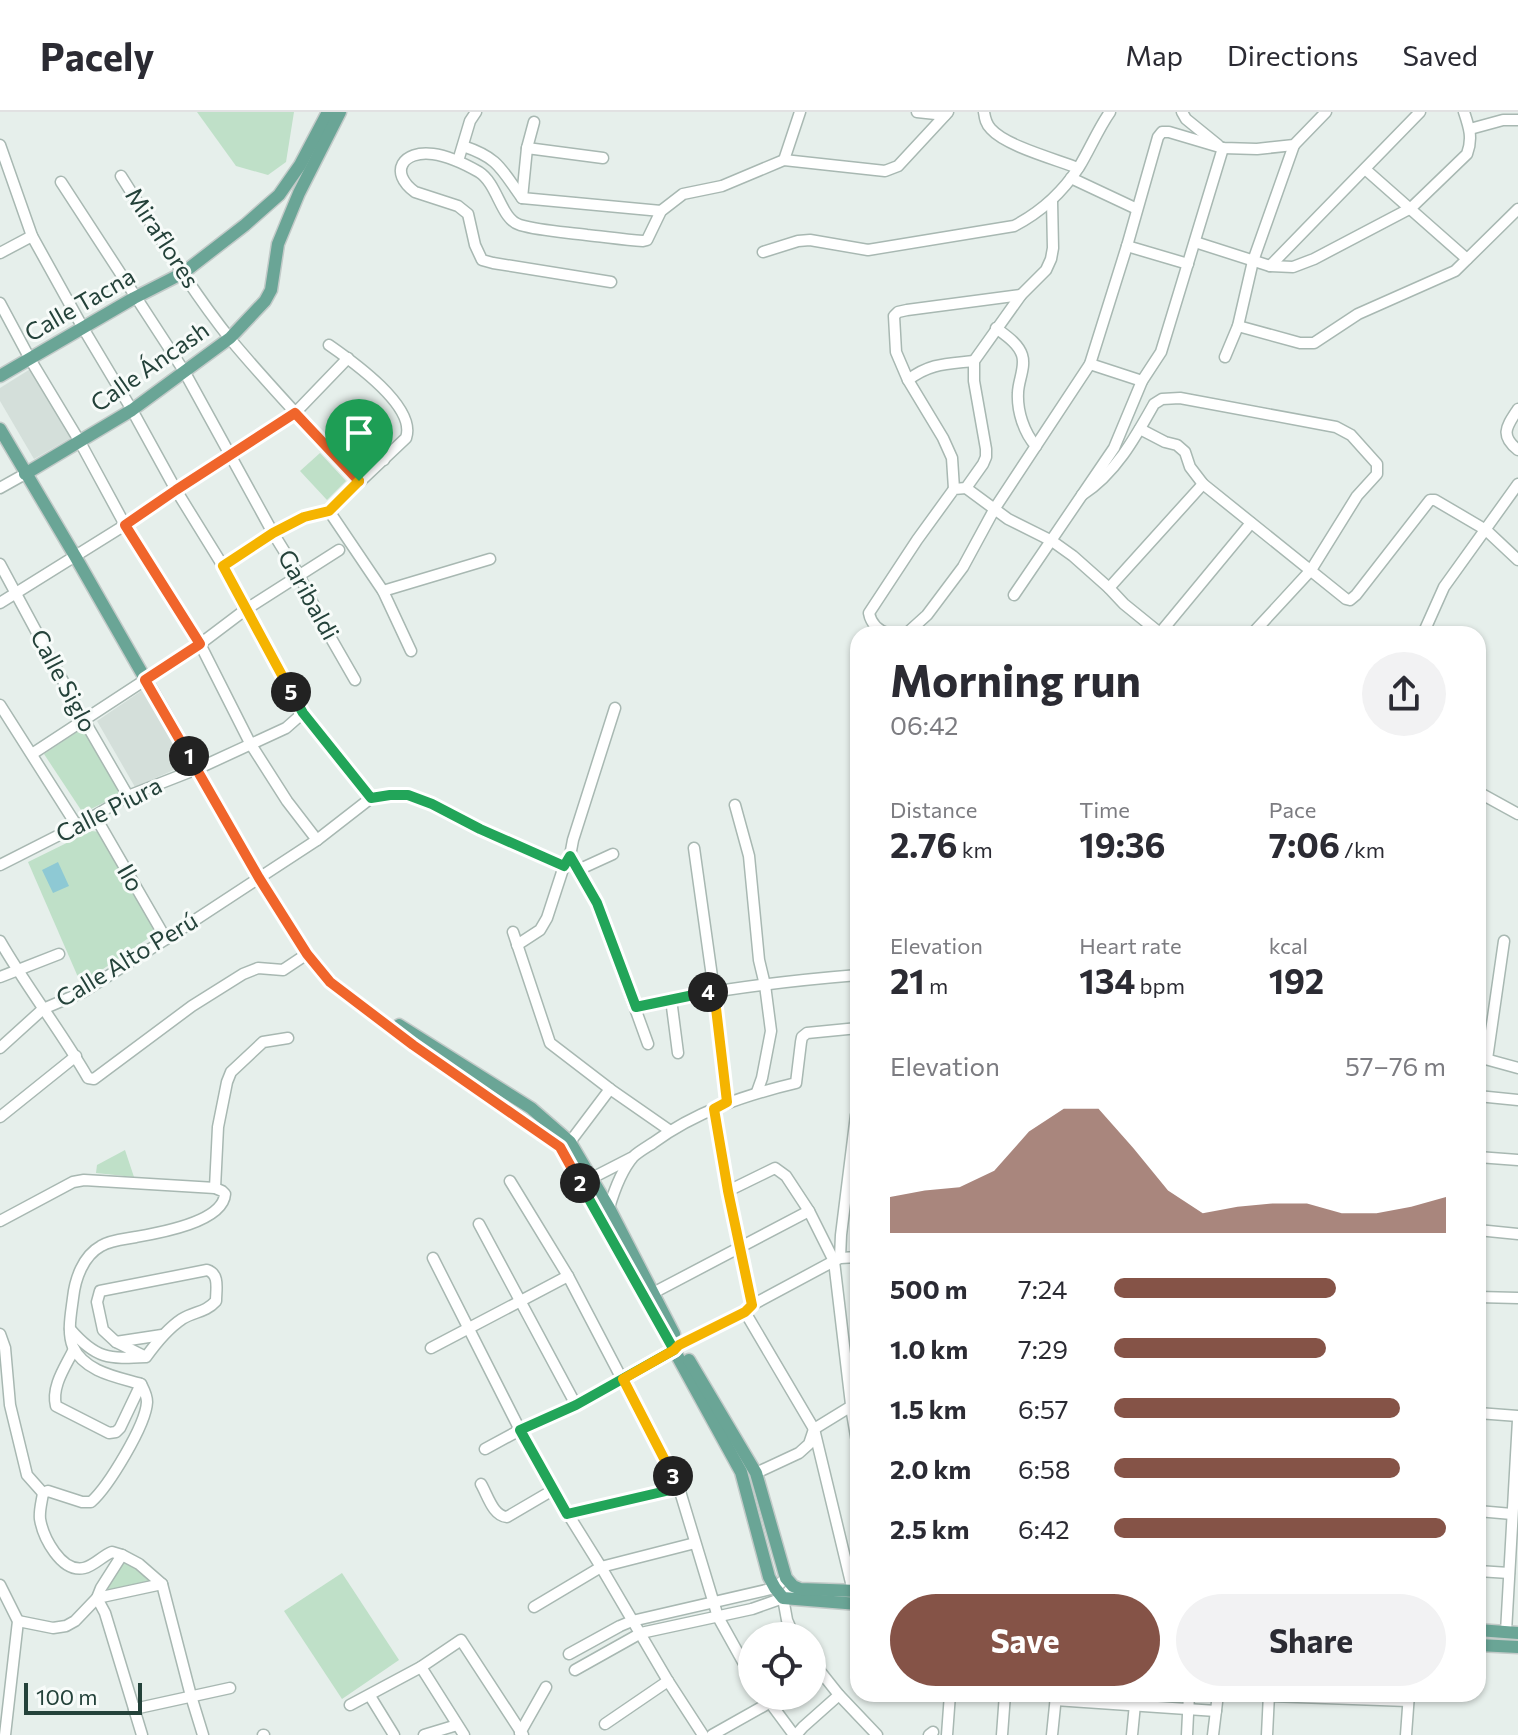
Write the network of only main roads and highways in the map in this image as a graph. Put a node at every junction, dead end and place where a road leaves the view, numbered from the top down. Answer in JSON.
{"nodes":[{"id":1,"x":328,"y":112,"type":"edge"},
{"id":2,"x":340,"y":112,"type":"edge"},
{"id":3,"x":0,"y":376,"type":"edge"},
{"id":4,"x":0,"y":429,"type":"edge"},
{"id":5,"x":25,"y":474,"type":"junction"},
{"id":6,"x":360,"y":1004,"type":"junction"},
{"id":7,"x":677,"y":1347,"type":"junction"},
{"id":8,"x":850,"y":1595,"type":"edge"},
{"id":9,"x":850,"y":1596,"type":"edge"},
{"id":10,"x":1486,"y":1630,"type":"edge"},
{"id":11,"x":1512,"y":1632,"type":"edge"},
{"id":12,"x":1486,"y":1645,"type":"edge"},
{"id":13,"x":1518,"y":1647,"type":"edge"}],
"edges":[{"from":1,"to":3,"type":"main road","name":"Calle Tacna"},
{"from":2,"to":5,"type":"main road","name":"Calle Áncash"},
{"from":4,"to":5,"type":"main road"},
{"from":5,"to":6,"type":"main road"},
{"from":6,"to":7,"type":"main road"},
{"from":6,"to":7,"type":"main road"},
{"from":7,"to":8,"type":"main road"},
{"from":7,"to":9,"type":"main road"},
{"from":10,"to":11,"type":"main road"},
{"from":12,"to":13,"type":"main road"}]}
